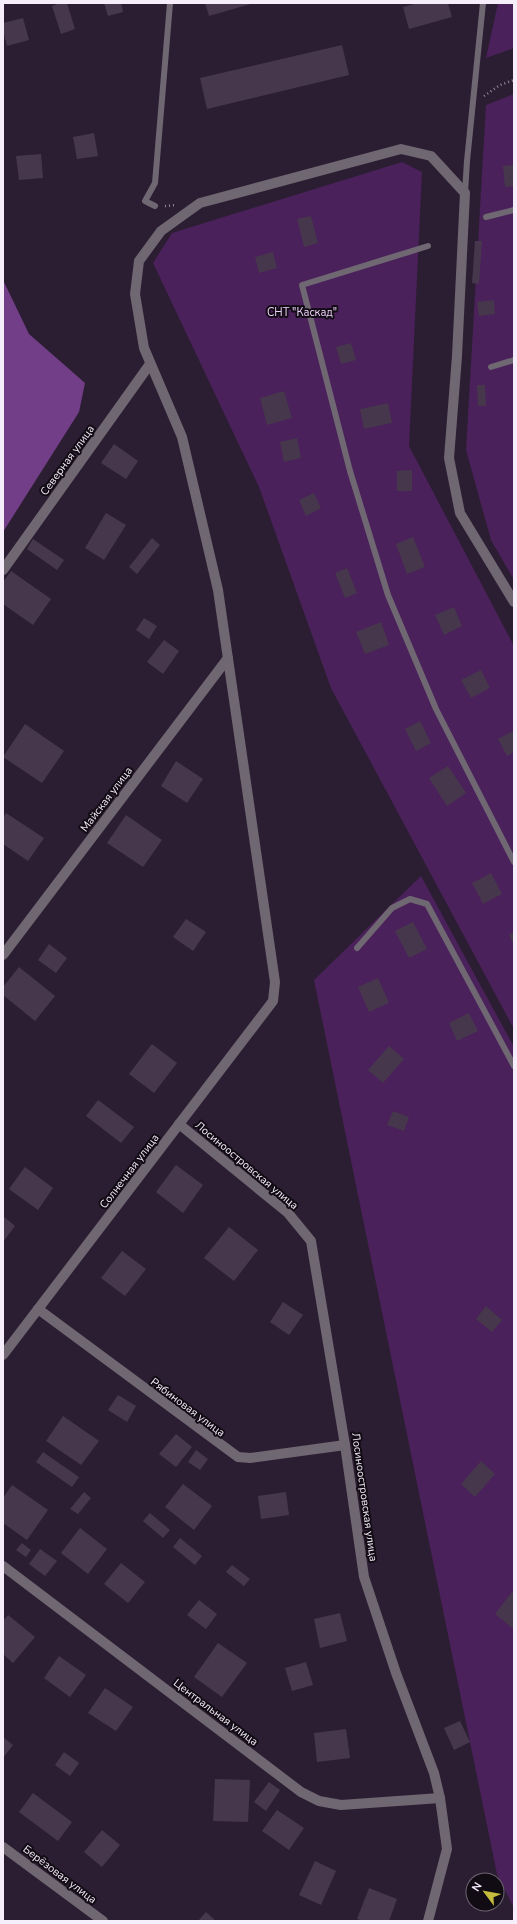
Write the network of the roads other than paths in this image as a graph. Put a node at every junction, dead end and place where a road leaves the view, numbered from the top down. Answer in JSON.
{"nodes":[{"id":1,"x":170,"y":3,"type":"edge"},
{"id":2,"x":483,"y":3,"type":"edge"},
{"id":3,"x":465,"y":193,"type":"junction"},
{"id":4,"x":155,"y":206,"type":"dead end"},
{"id":5,"x":514,"y":210,"type":"edge"},
{"id":6,"x":486,"y":217,"type":"dead end"},
{"id":7,"x":428,"y":246,"type":"dead end"},
{"id":8,"x":514,"y":360,"type":"edge"},
{"id":9,"x":150,"y":364,"type":"junction"},
{"id":10,"x":491,"y":367,"type":"dead end"},
{"id":11,"x":3,"y":570,"type":"edge"},
{"id":12,"x":514,"y":602,"type":"edge"},
{"id":13,"x":228,"y":658,"type":"junction"},
{"id":14,"x":514,"y":862,"type":"edge"},
{"id":15,"x":357,"y":948,"type":"dead end"},
{"id":16,"x":3,"y":955,"type":"edge"},
{"id":17,"x":514,"y":1066,"type":"edge"},
{"id":18,"x":179,"y":1124,"type":"junction"},
{"id":19,"x":38,"y":1309,"type":"junction"},
{"id":20,"x":3,"y":1355,"type":"edge"},
{"id":21,"x":345,"y":1445,"type":"junction"},
{"id":22,"x":3,"y":1566,"type":"edge"},
{"id":23,"x":440,"y":1798,"type":"junction"},
{"id":24,"x":3,"y":1847,"type":"edge"},
{"id":25,"x":103,"y":1921,"type":"edge"},
{"id":26,"x":428,"y":1921,"type":"edge"}],
"edges":[{"from":1,"to":4,"type":"lane"},
{"from":2,"to":3,"type":"lane"},
{"from":3,"to":9,"type":"street"},
{"from":3,"to":12,"type":"street"},
{"from":5,"to":6,"type":"lane"},
{"from":7,"to":14,"type":"lane"},
{"from":8,"to":10,"type":"lane"},
{"from":9,"to":11,"type":"street","name":"Северная улица"},
{"from":9,"to":13,"type":"street"},
{"from":13,"to":16,"type":"street","name":"Майская улица"},
{"from":13,"to":18,"type":"street","name":"Солнечная улица"},
{"from":15,"to":17,"type":"lane"},
{"from":18,"to":19,"type":"street","name":"Солнечная улица"},
{"from":18,"to":21,"type":"street","name":"Лосиноостровская улица"},
{"from":19,"to":20,"type":"street","name":"Солнечная улица"},
{"from":19,"to":21,"type":"street","name":"Рябиновая улица"},
{"from":21,"to":23,"type":"street","name":"Лосиноостровская улица"},
{"from":22,"to":23,"type":"street","name":"Центральная улица"},
{"from":23,"to":26,"type":"street","name":"Лосиноостровская улица"},
{"from":24,"to":25,"type":"street","name":"Берёзовая улица"}]}
